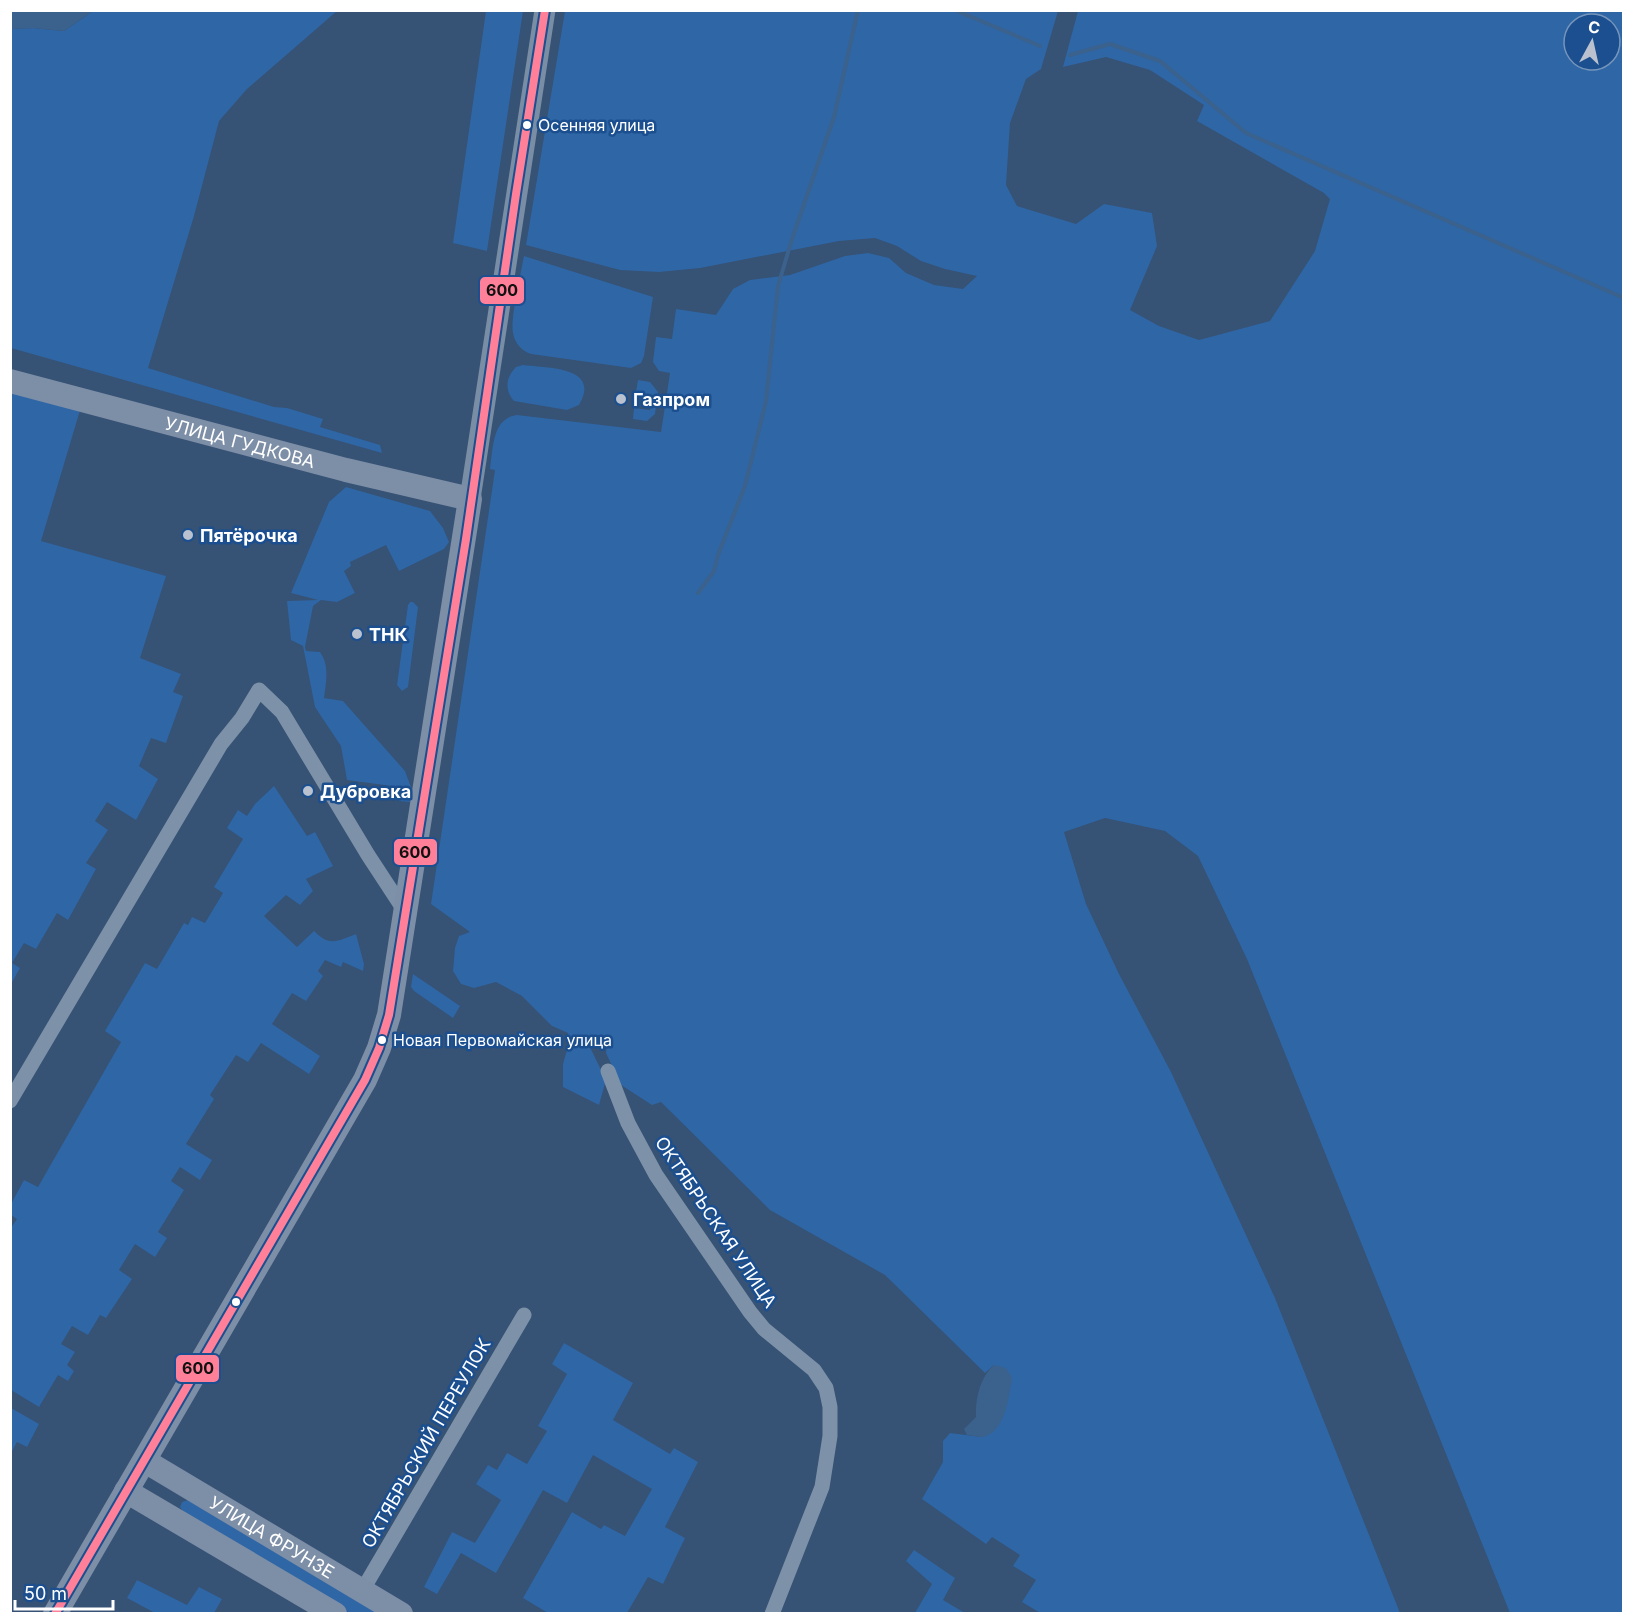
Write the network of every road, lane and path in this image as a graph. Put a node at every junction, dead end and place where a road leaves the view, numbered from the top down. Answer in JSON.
{"nodes":[{"id":1,"x":546,"y":10,"type":"edge"},
{"id":2,"x":10,"y":381,"type":"edge"},
{"id":3,"x":470,"y":500,"type":"junction"},
{"id":4,"x":406,"y":914,"type":"junction"},
{"id":5,"x":608,"y":1071,"type":"dead end"},
{"id":6,"x":10,"y":1101,"type":"edge"},
{"id":7,"x":524,"y":1314,"type":"dead end"},
{"id":8,"x":145,"y":1461,"type":"junction"},
{"id":9,"x":126,"y":1491,"type":"junction"},
{"id":10,"x":362,"y":1591,"type":"junction"},
{"id":11,"x":55,"y":1614,"type":"edge"},
{"id":12,"x":335,"y":1614,"type":"edge"},
{"id":13,"x":401,"y":1614,"type":"edge"},
{"id":14,"x":772,"y":1614,"type":"edge"}],
"edges":[{"from":1,"to":3,"type":"main road"},
{"from":2,"to":3,"type":"main road","name":"УЛИЦА ГУДКОВА"},
{"from":3,"to":4,"type":"main road"},
{"from":4,"to":6,"type":"street"},
{"from":4,"to":8,"type":"main road"},
{"from":5,"to":14,"type":"street","name":"ОКТЯБРЬСКАЯ УЛИЦА"},
{"from":7,"to":10,"type":"street","name":"ОКТЯБРЬСКИЙ ПЕРЕУЛОК"},
{"from":8,"to":9,"type":"main road"},
{"from":8,"to":10,"type":"main road","name":"УЛИЦА ФРУНЗЕ"},
{"from":9,"to":11,"type":"main road"},
{"from":9,"to":12,"type":"main road","name":"УЛИЦА ФРУНЗЕ"},
{"from":10,"to":13,"type":"main road","name":"УЛИЦА ФРУНЗЕ"}]}
